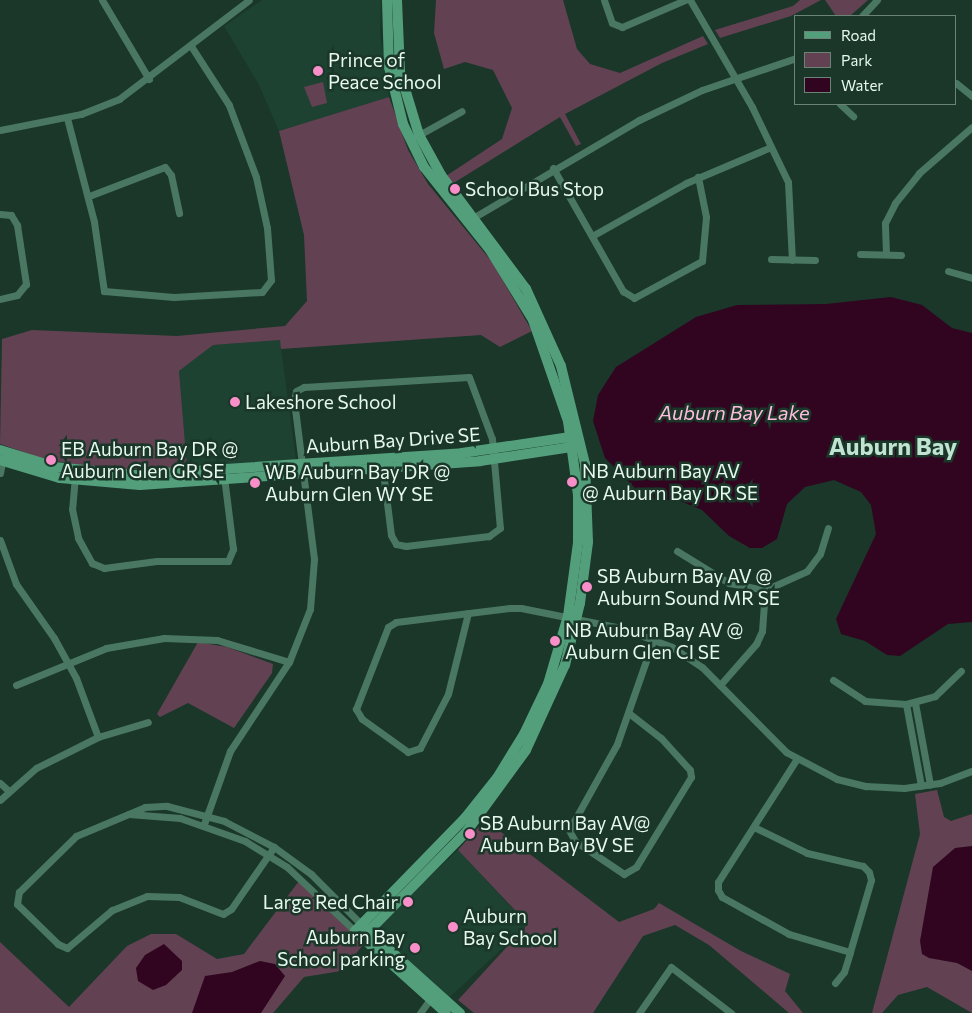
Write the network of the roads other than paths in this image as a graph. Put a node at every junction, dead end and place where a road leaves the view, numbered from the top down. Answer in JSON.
{"nodes":[{"id":1,"x":231,"y":0,"type":"edge"},
{"id":2,"x":387,"y":0,"type":"edge"},
{"id":3,"x":397,"y":0,"type":"edge"},
{"id":4,"x":604,"y":0,"type":"edge"},
{"id":5,"x":685,"y":0,"type":"edge"},
{"id":6,"x":690,"y":0,"type":"edge"},
{"id":7,"x":876,"y":0,"type":"edge"},
{"id":8,"x":105,"y":1,"type":"edge"},
{"id":9,"x":245,"y":1,"type":"edge"},
{"id":10,"x":236,"y":8,"type":"junction"},
{"id":11,"x":866,"y":15,"type":"edge"},
{"id":12,"x":191,"y":46,"type":"junction"},
{"id":13,"x":794,"y":59,"type":"edge"},
{"id":14,"x":735,"y":77,"type":"junction"},
{"id":15,"x":149,"y":79,"type":"junction"},
{"id":16,"x":957,"y":84,"type":"edge"},
{"id":17,"x":972,"y":96,"type":"edge"},
{"id":18,"x":841,"y":105,"type":"edge"},
{"id":19,"x":462,"y":111,"type":"dead end"},
{"id":20,"x":853,"y":116,"type":"dead end"},
{"id":21,"x":67,"y":118,"type":"junction"},
{"id":22,"x":972,"y":127,"type":"edge"},
{"id":23,"x":0,"y":130,"type":"edge"},
{"id":24,"x":414,"y":137,"type":"junction"},
{"id":25,"x":771,"y":147,"type":"junction"},
{"id":26,"x":553,"y":168,"type":"junction"},
{"id":27,"x":698,"y":177,"type":"junction"},
{"id":28,"x":88,"y":196,"type":"junction"},
{"id":29,"x":179,"y":213,"type":"dead end"},
{"id":30,"x":0,"y":214,"type":"edge"},
{"id":31,"x":471,"y":219,"type":"junction"},
{"id":32,"x":592,"y":236,"type":"junction"},
{"id":33,"x":860,"y":254,"type":"dead end"},
{"id":34,"x":886,"y":254,"type":"junction"},
{"id":35,"x":900,"y":255,"type":"dead end"},
{"id":36,"x":771,"y":259,"type":"dead end"},
{"id":37,"x":792,"y":260,"type":"junction"},
{"id":38,"x":815,"y":260,"type":"dead end"},
{"id":39,"x":948,"y":271,"type":"dead end"},
{"id":40,"x":972,"y":278,"type":"edge"},
{"id":41,"x":0,"y":299,"type":"edge"},
{"id":42,"x":576,"y":441,"type":"junction"},
{"id":43,"x":495,"y":455,"type":"junction"},
{"id":44,"x":2,"y":456,"type":"edge"},
{"id":45,"x":382,"y":464,"type":"junction"},
{"id":46,"x":303,"y":469,"type":"junction"},
{"id":47,"x":0,"y":473,"type":"edge"},
{"id":48,"x":75,"y":475,"type":"junction"},
{"id":49,"x":224,"y":475,"type":"junction"},
{"id":50,"x":828,"y":528,"type":"dead end"},
{"id":51,"x":0,"y":540,"type":"edge"},
{"id":52,"x":677,"y":551,"type":"dead end"},
{"id":53,"x":765,"y":590,"type":"junction"},
{"id":54,"x":468,"y":614,"type":"junction"},
{"id":55,"x":573,"y":617,"type":"junction"},
{"id":56,"x":654,"y":638,"type":"junction"},
{"id":57,"x":289,"y":662,"type":"junction"},
{"id":58,"x":68,"y":663,"type":"junction"},
{"id":59,"x":961,"y":671,"type":"dead end"},
{"id":60,"x":833,"y":680,"type":"dead end"},
{"id":61,"x":16,"y":685,"type":"dead end"},
{"id":62,"x":720,"y":685,"type":"junction"},
{"id":63,"x":915,"y":703,"type":"junction"},
{"id":64,"x":906,"y":704,"type":"junction"},
{"id":65,"x":630,"y":714,"type":"junction"},
{"id":66,"x":148,"y":722,"type":"dead end"},
{"id":67,"x":98,"y":737,"type":"junction"},
{"id":68,"x":796,"y":760,"type":"junction"},
{"id":69,"x":972,"y":771,"type":"edge"},
{"id":70,"x":0,"y":783,"type":"edge"},
{"id":71,"x":930,"y":785,"type":"junction"},
{"id":72,"x":921,"y":786,"type":"junction"},
{"id":73,"x":9,"y":791,"type":"junction"},
{"id":74,"x":0,"y":800,"type":"edge"},
{"id":75,"x":129,"y":814,"type":"junction"},
{"id":76,"x":207,"y":815,"type":"junction"},
{"id":77,"x":204,"y":824,"type":"junction"},
{"id":78,"x":754,"y":827,"type":"junction"},
{"id":79,"x":274,"y":847,"type":"junction"},
{"id":80,"x":270,"y":855,"type":"junction"},
{"id":81,"x":362,"y":931,"type":"junction"},
{"id":82,"x":850,"y":952,"type":"junction"},
{"id":83,"x":835,"y":983,"type":"dead end"},
{"id":84,"x":433,"y":996,"type":"junction"},
{"id":85,"x":420,"y":1013,"type":"edge"},
{"id":86,"x":446,"y":1013,"type":"edge"},
{"id":87,"x":460,"y":1013,"type":"edge"},
{"id":88,"x":639,"y":1013,"type":"edge"},
{"id":89,"x":731,"y":1013,"type":"edge"}],
"edges":[{"from":1,"to":10,"type":"street"},
{"from":2,"to":24,"type":"street"},
{"from":3,"to":24,"type":"street"},
{"from":4,"to":5,"type":"street"},
{"from":6,"to":14,"type":"street"},
{"from":7,"to":11,"type":"street"},
{"from":8,"to":15,"type":"street"},
{"from":9,"to":10,"type":"street"},
{"from":10,"to":12,"type":"street"},
{"from":12,"to":15,"type":"street"},
{"from":12,"to":28,"type":"street"},
{"from":13,"to":14,"type":"street"},
{"from":14,"to":25,"type":"street"},
{"from":14,"to":26,"type":"street"},
{"from":15,"to":21,"type":"street"},
{"from":16,"to":17,"type":"street"},
{"from":18,"to":20,"type":"street"},
{"from":19,"to":24,"type":"street"},
{"from":21,"to":23,"type":"street"},
{"from":21,"to":28,"type":"street"},
{"from":22,"to":34,"type":"street"},
{"from":24,"to":31,"type":"street"},
{"from":25,"to":27,"type":"street"},
{"from":25,"to":37,"type":"street"},
{"from":26,"to":31,"type":"street"},
{"from":26,"to":32,"type":"street"},
{"from":27,"to":32,"type":"street"},
{"from":27,"to":32,"type":"street"},
{"from":28,"to":29,"type":"street"},
{"from":30,"to":41,"type":"street"},
{"from":31,"to":42,"type":"street"},
{"from":33,"to":34,"type":"street"},
{"from":34,"to":35,"type":"street"},
{"from":36,"to":37,"type":"street"},
{"from":37,"to":38,"type":"street"},
{"from":39,"to":40,"type":"street"},
{"from":42,"to":43,"type":"street","name":"Auburn Bay Drive SE"},
{"from":42,"to":55,"type":"street"},
{"from":43,"to":45,"type":"street","name":"Auburn Bay Drive SE"},
{"from":43,"to":45,"type":"street"},
{"from":43,"to":46,"type":"street"},
{"from":44,"to":47,"type":"street"},
{"from":44,"to":48,"type":"street","name":"Auburn Bay Drive SE"},
{"from":45,"to":46,"type":"street","name":"Auburn Bay Drive SE"},
{"from":46,"to":49,"type":"street","name":"Auburn Bay Drive SE"},
{"from":46,"to":57,"type":"street"},
{"from":48,"to":49,"type":"street","name":"Auburn Bay Drive SE"},
{"from":48,"to":49,"type":"street"},
{"from":50,"to":53,"type":"street"},
{"from":51,"to":58,"type":"street"},
{"from":52,"to":53,"type":"street"},
{"from":53,"to":62,"type":"street"},
{"from":54,"to":54,"type":"street"},
{"from":54,"to":55,"type":"street"},
{"from":55,"to":56,"type":"street"},
{"from":55,"to":81,"type":"street"},
{"from":56,"to":62,"type":"street"},
{"from":56,"to":65,"type":"street"},
{"from":57,"to":58,"type":"street"},
{"from":57,"to":76,"type":"street"},
{"from":58,"to":61,"type":"street"},
{"from":58,"to":67,"type":"street"},
{"from":59,"to":63,"type":"street"},
{"from":60,"to":64,"type":"street"},
{"from":62,"to":68,"type":"street"},
{"from":63,"to":64,"type":"street"},
{"from":63,"to":71,"type":"street"},
{"from":64,"to":72,"type":"street"},
{"from":65,"to":65,"type":"street"},
{"from":66,"to":67,"type":"street"},
{"from":67,"to":73,"type":"street"},
{"from":68,"to":72,"type":"street"},
{"from":68,"to":78,"type":"street"},
{"from":69,"to":71,"type":"street"},
{"from":70,"to":73,"type":"street"},
{"from":71,"to":72,"type":"street"},
{"from":73,"to":74,"type":"street"},
{"from":75,"to":76,"type":"street"},
{"from":75,"to":77,"type":"street"},
{"from":75,"to":80,"type":"street"},
{"from":76,"to":77,"type":"street"},
{"from":76,"to":79,"type":"street"},
{"from":77,"to":80,"type":"street"},
{"from":78,"to":82,"type":"street"},
{"from":78,"to":82,"type":"street"},
{"from":79,"to":80,"type":"street"},
{"from":79,"to":81,"type":"street"},
{"from":80,"to":81,"type":"street"},
{"from":81,"to":84,"type":"street"},
{"from":82,"to":83,"type":"street"},
{"from":84,"to":85,"type":"street"},
{"from":84,"to":86,"type":"street"},
{"from":84,"to":87,"type":"street"},
{"from":88,"to":89,"type":"street"}]}
